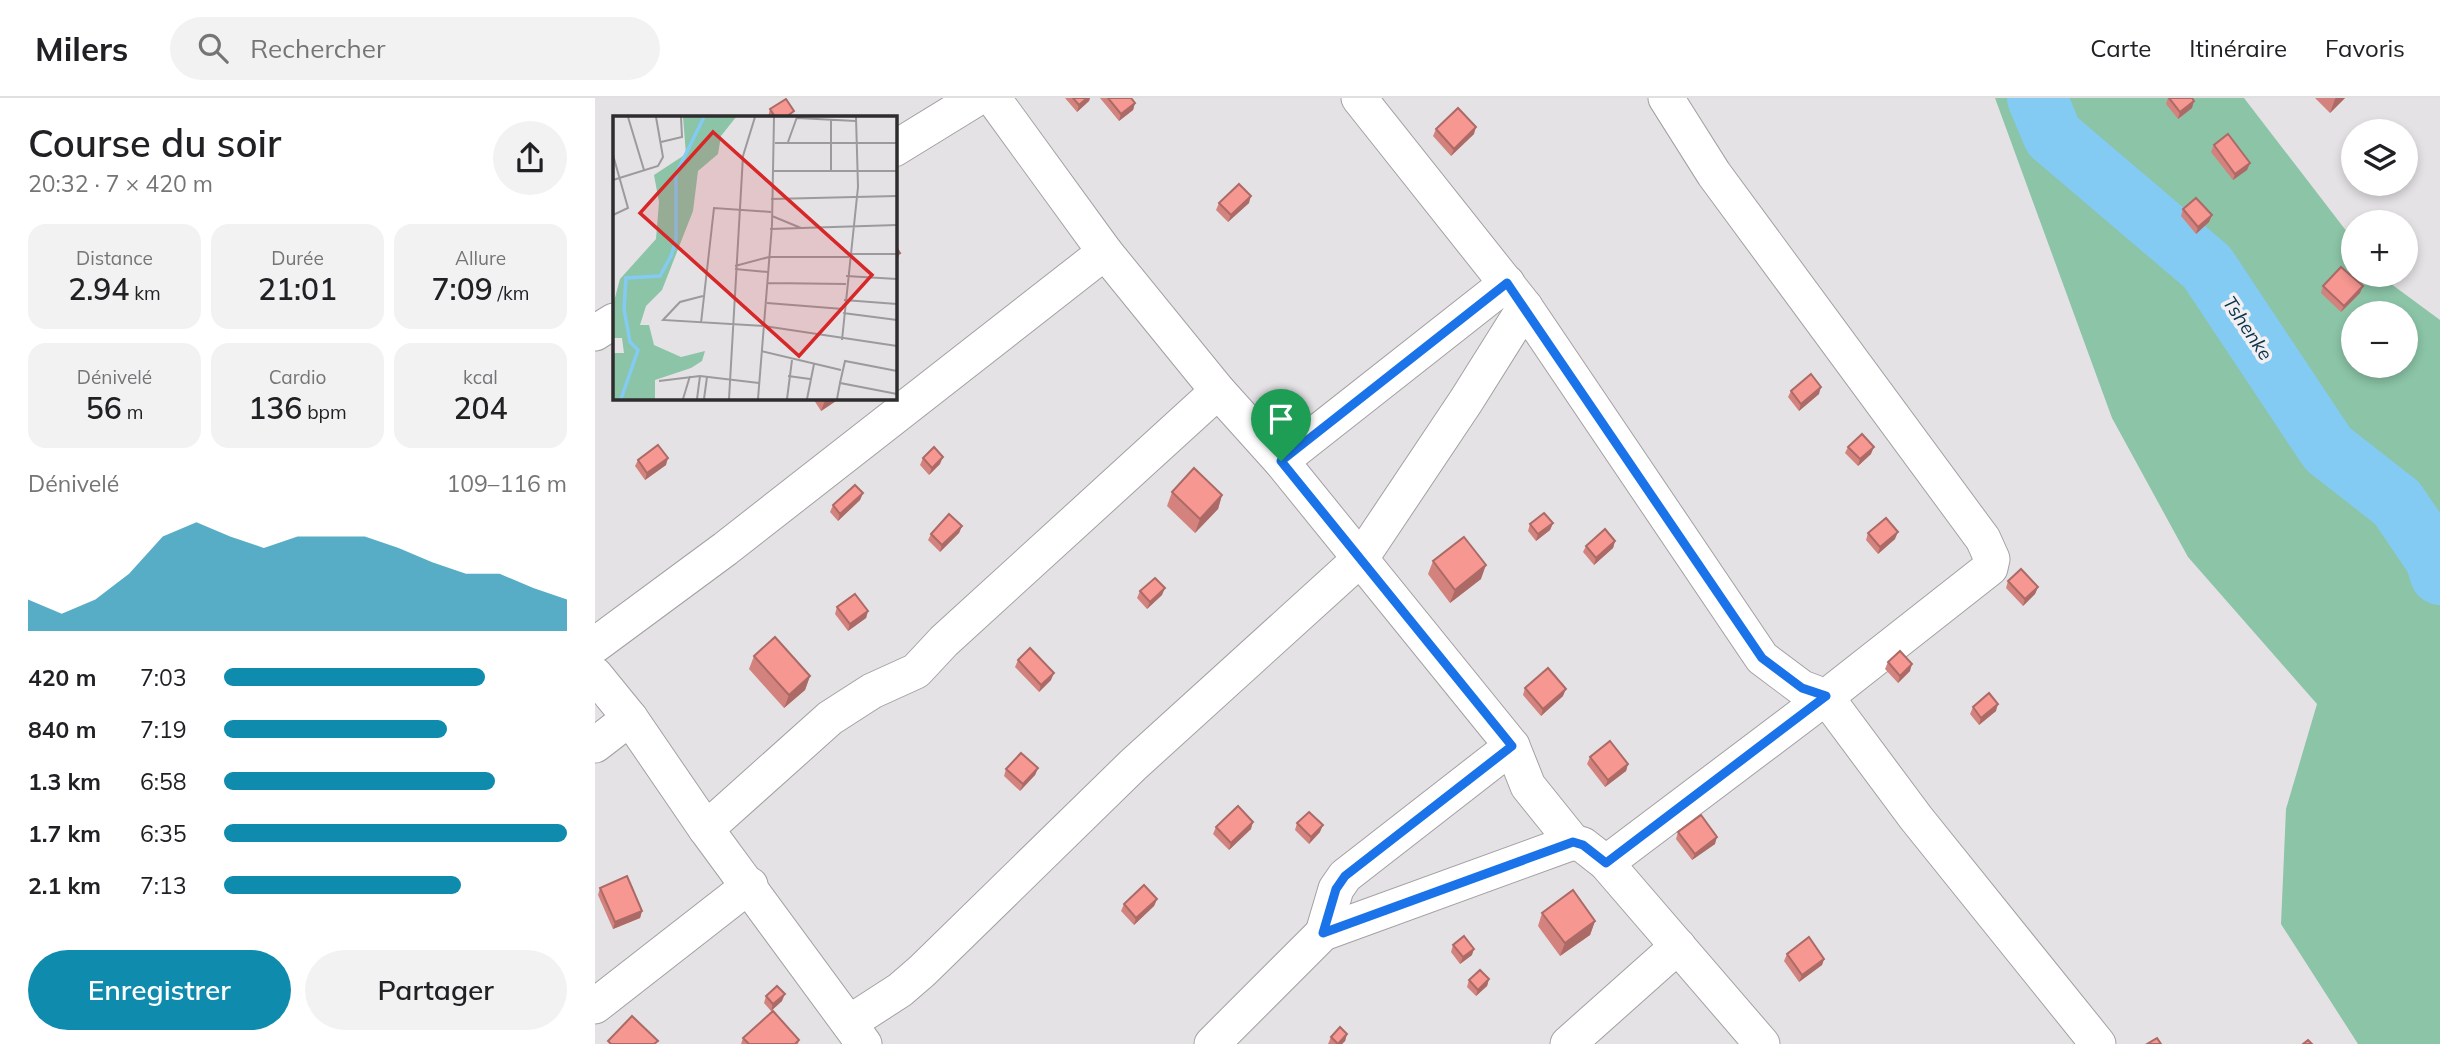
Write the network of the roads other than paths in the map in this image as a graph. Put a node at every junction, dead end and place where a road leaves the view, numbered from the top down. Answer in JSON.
{"nodes":[{"id":1,"x":977,"y":98,"type":"edge"},
{"id":2,"x":993,"y":98,"type":"edge"},
{"id":3,"x":1359,"y":98,"type":"edge"},
{"id":4,"x":1665,"y":98,"type":"edge"},
{"id":5,"x":896,"y":148,"type":"edge"},
{"id":6,"x":1105,"y":252,"type":"junction"},
{"id":7,"x":1516,"y":295,"type":"junction"},
{"id":8,"x":613,"y":322,"type":"edge"},
{"id":9,"x":595,"y":332,"type":"edge"},
{"id":10,"x":1218,"y":391,"type":"junction"},
{"id":11,"x":1281,"y":461,"type":"junction"},
{"id":12,"x":1361,"y":558,"type":"junction"},
{"id":13,"x":595,"y":645,"type":"edge"},
{"id":14,"x":595,"y":675,"type":"edge"},
{"id":15,"x":1826,"y":696,"type":"junction"},
{"id":16,"x":630,"y":718,"type":"junction"},
{"id":17,"x":595,"y":745,"type":"edge"},
{"id":18,"x":1512,"y":746,"type":"junction"},
{"id":19,"x":706,"y":829,"type":"junction"},
{"id":20,"x":1573,"y":842,"type":"junction"},
{"id":21,"x":1606,"y":863,"type":"junction"},
{"id":22,"x":750,"y":885,"type":"junction"},
{"id":23,"x":1323,"y":933,"type":"junction"},
{"id":24,"x":1678,"y":946,"type":"junction"},
{"id":25,"x":595,"y":1006,"type":"edge"},
{"id":26,"x":856,"y":1033,"type":"edge"},
{"id":27,"x":1212,"y":1044,"type":"edge"},
{"id":28,"x":1568,"y":1044,"type":"edge"},
{"id":29,"x":1762,"y":1044,"type":"edge"},
{"id":30,"x":2098,"y":1044,"type":"edge"}],
"edges":[{"from":1,"to":5,"type":"street"},
{"from":2,"to":6,"type":"street"},
{"from":3,"to":7,"type":"street"},
{"from":4,"to":15,"type":"street"},
{"from":6,"to":10,"type":"street"},
{"from":6,"to":13,"type":"street"},
{"from":7,"to":11,"type":"street"},
{"from":7,"to":12,"type":"street"},
{"from":7,"to":15,"type":"street"},
{"from":8,"to":9,"type":"street"},
{"from":10,"to":11,"type":"street"},
{"from":10,"to":19,"type":"street"},
{"from":11,"to":12,"type":"street"},
{"from":12,"to":18,"type":"street"},
{"from":12,"to":26,"type":"street"},
{"from":14,"to":16,"type":"street"},
{"from":15,"to":21,"type":"street"},
{"from":15,"to":30,"type":"street"},
{"from":16,"to":17,"type":"street"},
{"from":16,"to":19,"type":"street"},
{"from":18,"to":20,"type":"street"},
{"from":18,"to":23,"type":"street"},
{"from":19,"to":22,"type":"street"},
{"from":20,"to":21,"type":"street"},
{"from":20,"to":23,"type":"street"},
{"from":21,"to":24,"type":"street"},
{"from":22,"to":25,"type":"street"},
{"from":22,"to":26,"type":"street"},
{"from":23,"to":27,"type":"street"},
{"from":24,"to":28,"type":"street"},
{"from":24,"to":29,"type":"street"}]}
